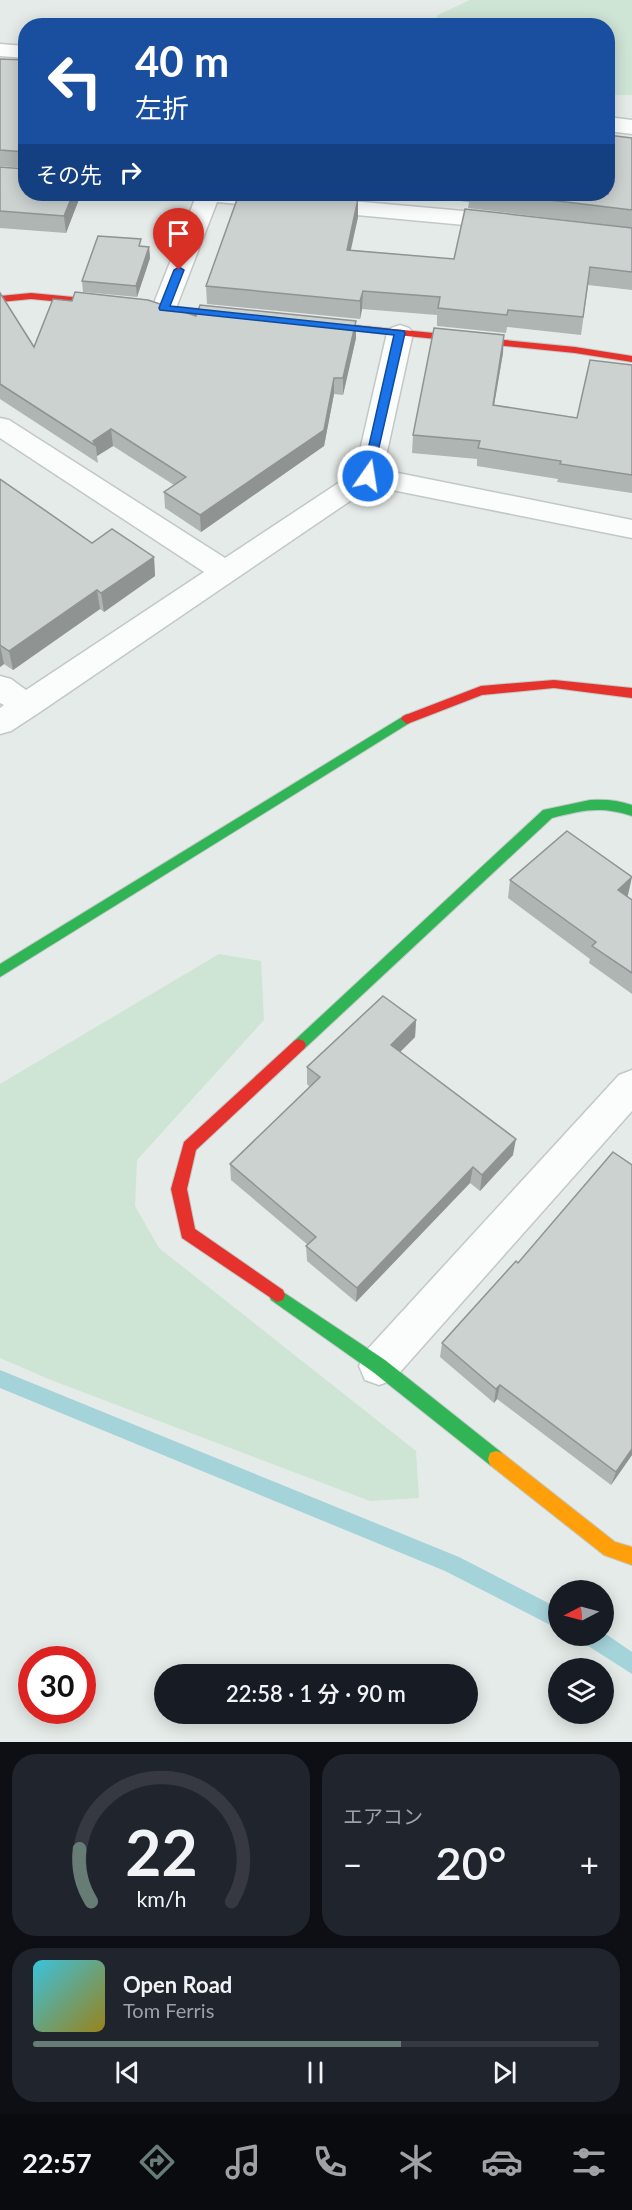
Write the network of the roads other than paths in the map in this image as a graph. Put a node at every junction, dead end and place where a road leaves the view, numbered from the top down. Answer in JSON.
{"nodes":[{"id":1,"x":0,"y":50,"type":"edge"},
{"id":2,"x":18,"y":51,"type":"edge"},
{"id":3,"x":615,"y":125,"type":"edge"},
{"id":4,"x":632,"y":127,"type":"edge"},
{"id":5,"x":206,"y":201,"type":"edge"},
{"id":6,"x":285,"y":201,"type":"edge"},
{"id":7,"x":535,"y":224,"type":"edge"},
{"id":8,"x":0,"y":299,"type":"edge"},
{"id":9,"x":164,"y":308,"type":"junction"},
{"id":10,"x":258,"y":318,"type":"edge"},
{"id":11,"x":294,"y":322,"type":"edge"},
{"id":12,"x":400,"y":333,"type":"junction"},
{"id":13,"x":632,"y":359,"type":"edge"},
{"id":14,"x":0,"y":426,"type":"edge"},
{"id":15,"x":368,"y":476,"type":"junction"},
{"id":16,"x":632,"y":529,"type":"edge"},
{"id":17,"x":225,"y":572,"type":"junction"},
{"id":18,"x":0,"y":687,"type":"edge"},
{"id":19,"x":632,"y":693,"type":"edge"},
{"id":20,"x":26,"y":706,"type":"junction"},
{"id":21,"x":0,"y":723,"type":"edge"},
{"id":22,"x":632,"y":811,"type":"edge"},
{"id":23,"x":0,"y":971,"type":"edge"},
{"id":24,"x":632,"y":1086,"type":"edge"},
{"id":25,"x":379,"y":1366,"type":"junction"},
{"id":26,"x":632,"y":1556,"type":"edge"}],
"edges":[{"from":1,"to":2,"type":"street"},
{"from":3,"to":4,"type":"street"},
{"from":5,"to":9,"type":"street"},
{"from":6,"to":7,"type":"street"},
{"from":8,"to":9,"type":"street"},
{"from":9,"to":10,"type":"street"},
{"from":11,"to":12,"type":"street"},
{"from":12,"to":13,"type":"street"},
{"from":12,"to":15,"type":"street"},
{"from":14,"to":17,"type":"street"},
{"from":15,"to":16,"type":"street"},
{"from":15,"to":17,"type":"street"},
{"from":17,"to":20,"type":"street"},
{"from":18,"to":20,"type":"street"},
{"from":19,"to":23,"type":"street"},
{"from":20,"to":21,"type":"street"},
{"from":22,"to":25,"type":"street"},
{"from":24,"to":25,"type":"street"},
{"from":25,"to":26,"type":"street"}]}
